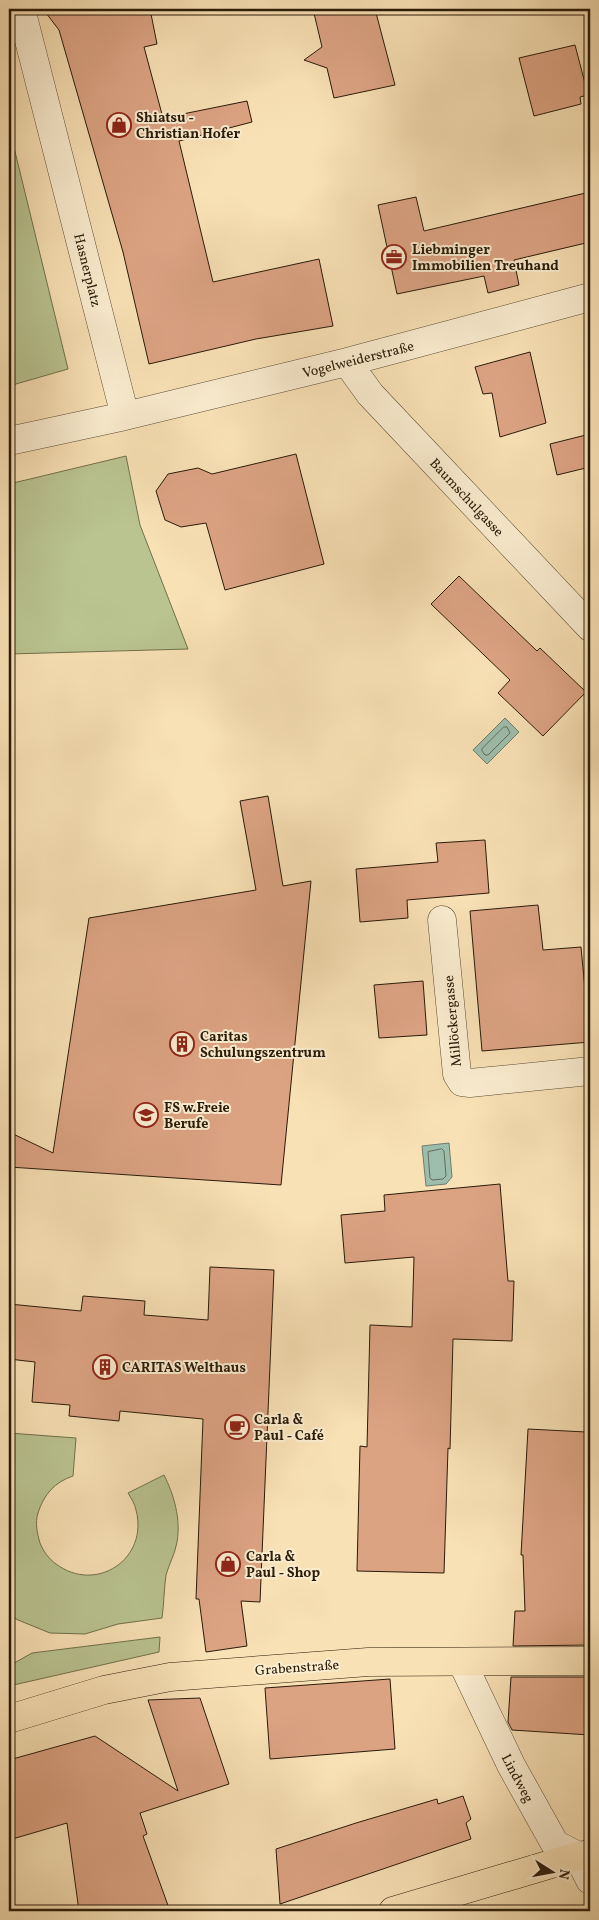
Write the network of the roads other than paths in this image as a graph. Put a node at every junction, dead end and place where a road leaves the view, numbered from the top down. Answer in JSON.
{"nodes":[{"id":1,"x":21,"y":9,"type":"edge"},
{"id":2,"x":590,"y":296,"type":"edge"},
{"id":3,"x":348,"y":362,"type":"junction"},
{"id":4,"x":125,"y":416,"type":"junction"},
{"id":5,"x":9,"y":441,"type":"edge"},
{"id":6,"x":590,"y":627,"type":"edge"},
{"id":7,"x":442,"y":920,"type":"dead end"},
{"id":8,"x":590,"y":1071,"type":"edge"},
{"id":9,"x":590,"y":1661,"type":"edge"},
{"id":10,"x":462,"y":1662,"type":"junction"},
{"id":11,"x":9,"y":1719,"type":"edge"},
{"id":12,"x":584,"y":1855,"type":"edge"},
{"id":13,"x":590,"y":1880,"type":"edge"},
{"id":14,"x":394,"y":1911,"type":"edge"}],
"edges":[{"from":1,"to":4,"type":"street","name":"Hasnerplatz"},
{"from":2,"to":3,"type":"street","name":"Vogelweiderstraße"},
{"from":3,"to":4,"type":"street","name":"Vogelweiderstraße"},
{"from":3,"to":6,"type":"street","name":"Baumschulgasse"},
{"from":4,"to":5,"type":"street"},
{"from":7,"to":8,"type":"street","name":"Millöckergasse"},
{"from":9,"to":10,"type":"main road","name":"Grabenstraße"},
{"from":10,"to":11,"type":"main road","name":"Grabenstraße"},
{"from":10,"to":12,"type":"street","name":"Lindweg"},
{"from":12,"to":13,"type":"street"},
{"from":12,"to":14,"type":"main road"}]}
